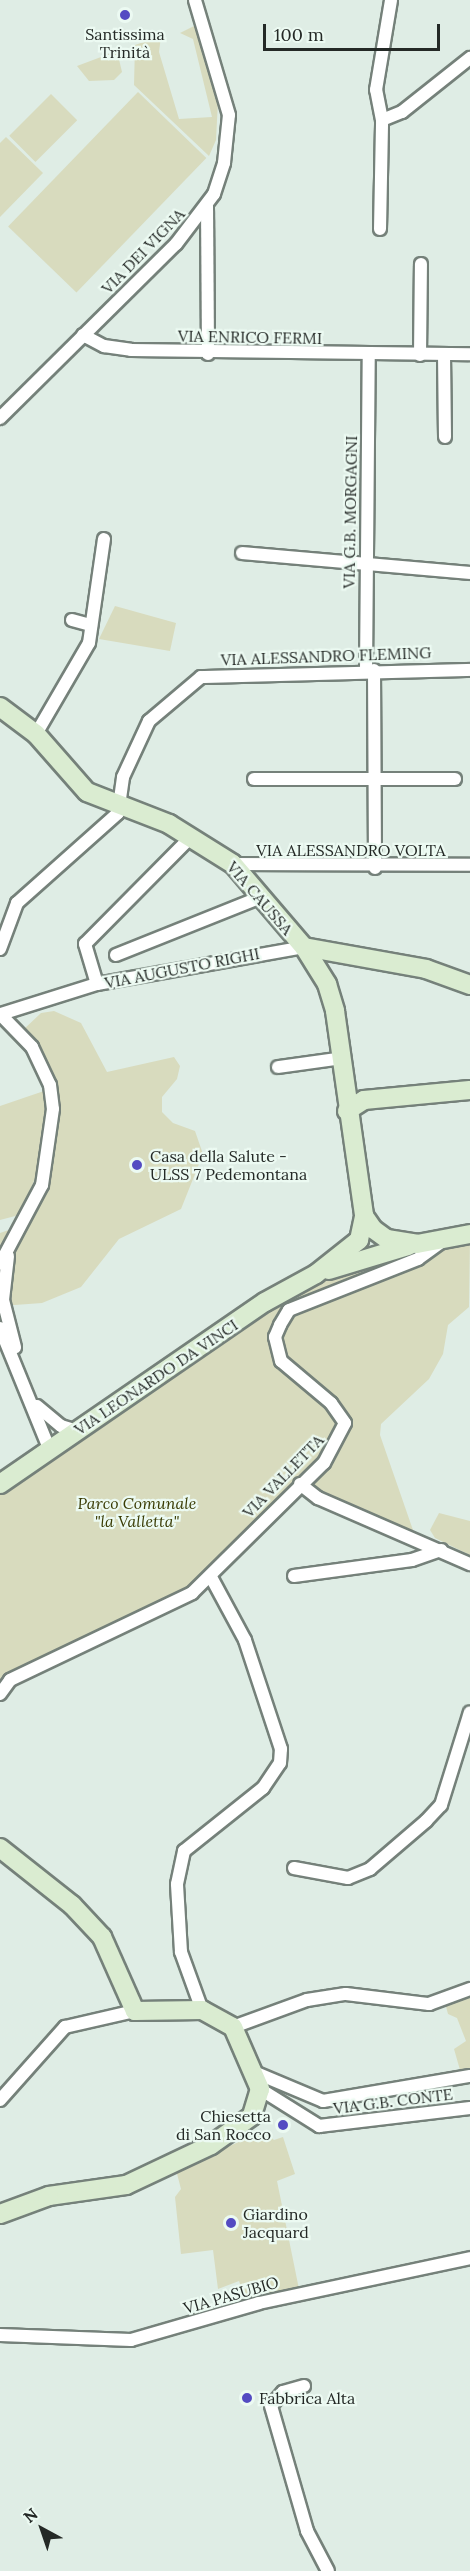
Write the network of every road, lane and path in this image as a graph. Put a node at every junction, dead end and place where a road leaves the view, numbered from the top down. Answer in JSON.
{"nodes":[{"id":1,"x":195,"y":0,"type":"edge"},
{"id":2,"x":391,"y":0,"type":"edge"},
{"id":3,"x":470,"y":58,"type":"edge"},
{"id":4,"x":382,"y":120,"type":"junction"},
{"id":5,"x":207,"y":206,"type":"junction"},
{"id":6,"x":380,"y":229,"type":"dead end"},
{"id":7,"x":421,"y":264,"type":"dead end"},
{"id":8,"x":83,"y":335,"type":"junction"},
{"id":9,"x":208,"y":354,"type":"junction"},
{"id":10,"x":444,"y":354,"type":"junction"},
{"id":11,"x":470,"y":354,"type":"edge"},
{"id":12,"x":420,"y":355,"type":"junction"},
{"id":13,"x":369,"y":356,"type":"junction"},
{"id":14,"x":0,"y":418,"type":"edge"},
{"id":15,"x":445,"y":437,"type":"dead end"},
{"id":16,"x":104,"y":539,"type":"dead end"},
{"id":17,"x":242,"y":553,"type":"dead end"},
{"id":18,"x":365,"y":565,"type":"junction"},
{"id":19,"x":470,"y":573,"type":"edge"},
{"id":20,"x":72,"y":620,"type":"dead end"},
{"id":21,"x":91,"y":625,"type":"junction"},
{"id":22,"x":370,"y":670,"type":"junction"},
{"id":23,"x":470,"y":670,"type":"edge"},
{"id":24,"x":0,"y":708,"type":"edge"},
{"id":25,"x":36,"y":734,"type":"junction"},
{"id":26,"x":254,"y":779,"type":"dead end"},
{"id":27,"x":455,"y":779,"type":"dead end"},
{"id":28,"x":376,"y":780,"type":"junction"},
{"id":29,"x":120,"y":808,"type":"junction"},
{"id":30,"x":192,"y":836,"type":"junction"},
{"id":31,"x":233,"y":864,"type":"junction"},
{"id":32,"x":470,"y":865,"type":"edge"},
{"id":33,"x":375,"y":868,"type":"junction"},
{"id":34,"x":261,"y":897,"type":"junction"},
{"id":35,"x":304,"y":947,"type":"junction"},
{"id":36,"x":0,"y":949,"type":"edge"},
{"id":37,"x":116,"y":955,"type":"dead end"},
{"id":38,"x":97,"y":984,"type":"junction"},
{"id":39,"x":470,"y":986,"type":"edge"},
{"id":40,"x":0,"y":1014,"type":"edge"},
{"id":41,"x":343,"y":1058,"type":"junction"},
{"id":42,"x":278,"y":1068,"type":"dead end"},
{"id":43,"x":470,"y":1090,"type":"edge"},
{"id":44,"x":348,"y":1111,"type":"junction"},
{"id":45,"x":364,"y":1216,"type":"junction"},
{"id":46,"x":470,"y":1234,"type":"edge"},
{"id":47,"x":446,"y":1238,"type":"junction"},
{"id":48,"x":12,"y":1243,"type":"junction"},
{"id":49,"x":417,"y":1244,"type":"junction"},
{"id":50,"x":0,"y":1264,"type":"edge"},
{"id":51,"x":315,"y":1274,"type":"junction"},
{"id":52,"x":0,"y":1328,"type":"edge"},
{"id":53,"x":0,"y":1349,"type":"edge"},
{"id":54,"x":18,"y":1365,"type":"junction"},
{"id":55,"x":24,"y":1381,"type":"junction"},
{"id":56,"x":34,"y":1403,"type":"junction"},
{"id":57,"x":77,"y":1431,"type":"junction"},
{"id":58,"x":49,"y":1448,"type":"junction"},
{"id":59,"x":0,"y":1484,"type":"edge"},
{"id":60,"x":300,"y":1484,"type":"junction"},
{"id":61,"x":441,"y":1550,"type":"junction"},
{"id":62,"x":470,"y":1564,"type":"edge"},
{"id":63,"x":294,"y":1576,"type":"dead end"},
{"id":64,"x":211,"y":1577,"type":"junction"},
{"id":65,"x":0,"y":1694,"type":"edge"},
{"id":66,"x":470,"y":1712,"type":"edge"},
{"id":67,"x":0,"y":1848,"type":"edge"},
{"id":68,"x":294,"y":1868,"type":"dead end"},
{"id":69,"x":470,"y":1989,"type":"edge"},
{"id":70,"x":202,"y":2010,"type":"junction"},
{"id":71,"x":135,"y":2011,"type":"junction"},
{"id":72,"x":232,"y":2027,"type":"junction"},
{"id":73,"x":470,"y":2076,"type":"edge"},
{"id":74,"x":257,"y":2081,"type":"junction"},
{"id":75,"x":0,"y":2100,"type":"edge"},
{"id":76,"x":470,"y":2108,"type":"edge"},
{"id":77,"x":0,"y":2214,"type":"edge"},
{"id":78,"x":470,"y":2258,"type":"edge"},
{"id":79,"x":0,"y":2335,"type":"edge"},
{"id":80,"x":304,"y":2386,"type":"dead end"},
{"id":81,"x":328,"y":2571,"type":"edge"}],
"edges":[{"from":1,"to":5,"type":"street","name":"VIA DEI VIGNA"},
{"from":2,"to":4,"type":"street"},
{"from":3,"to":4,"type":"street"},
{"from":4,"to":6,"type":"street"},
{"from":5,"to":8,"type":"street","name":"VIA DEI VIGNA"},
{"from":5,"to":9,"type":"street"},
{"from":7,"to":12,"type":"street"},
{"from":8,"to":9,"type":"street","name":"VIA ENRICO FERMI"},
{"from":8,"to":14,"type":"street","name":"VIA DEI VIGNA"},
{"from":9,"to":13,"type":"street","name":"VIA ENRICO FERMI"},
{"from":10,"to":11,"type":"street","name":"VIA ENRICO FERMI"},
{"from":10,"to":12,"type":"street","name":"VIA ENRICO FERMI"},
{"from":10,"to":15,"type":"street"},
{"from":12,"to":13,"type":"street","name":"VIA ENRICO FERMI"},
{"from":13,"to":18,"type":"street","name":"VIA G.B. MORGAGNI"},
{"from":16,"to":21,"type":"street"},
{"from":17,"to":18,"type":"street"},
{"from":18,"to":19,"type":"street"},
{"from":18,"to":22,"type":"street","name":"VIA G.B. MORGAGNI"},
{"from":20,"to":21,"type":"street"},
{"from":21,"to":25,"type":"street"},
{"from":22,"to":23,"type":"street","name":"VIA ALESSANDRO FLEMING"},
{"from":22,"to":28,"type":"street","name":"VIA G.B. MORGAGNI"},
{"from":22,"to":29,"type":"street","name":"VIA ALESSANDRO FLEMING"},
{"from":24,"to":25,"type":"street","name":"VIA CAUSSA"},
{"from":25,"to":29,"type":"street","name":"VIA CAUSSA"},
{"from":26,"to":28,"type":"street"},
{"from":27,"to":28,"type":"street"},
{"from":28,"to":33,"type":"street","name":"VIA G.B. MORGAGNI"},
{"from":29,"to":30,"type":"street","name":"VIA CAUSSA"},
{"from":29,"to":36,"type":"street"},
{"from":30,"to":31,"type":"street","name":"VIA CAUSSA"},
{"from":30,"to":38,"type":"street"},
{"from":31,"to":33,"type":"street","name":"VIA ALESSANDRO VOLTA"},
{"from":31,"to":34,"type":"street","name":"VIA CAUSSA"},
{"from":32,"to":33,"type":"street","name":"VIA ALESSANDRO VOLTA"},
{"from":34,"to":35,"type":"street","name":"VIA CAUSSA"},
{"from":34,"to":37,"type":"street"},
{"from":35,"to":38,"type":"street","name":"VIA AUGUSTO RIGHI"},
{"from":35,"to":39,"type":"street","name":"VIA AUGUSTO RIGHI"},
{"from":35,"to":41,"type":"street","name":"VIA CAUSSA"},
{"from":38,"to":40,"type":"street","name":"VIA AUGUSTO RIGHI"},
{"from":40,"to":48,"type":"street"},
{"from":41,"to":42,"type":"street"},
{"from":41,"to":44,"type":"street","name":"VIA CAUSSA"},
{"from":43,"to":44,"type":"street"},
{"from":44,"to":45,"type":"street","name":"VIA CAUSSA"},
{"from":45,"to":49,"type":"street"},
{"from":45,"to":51,"type":"street","name":"VIA LEONARDO DA VINCI"},
{"from":46,"to":47,"type":"street"},
{"from":47,"to":49,"type":"street","name":"VIA LEONARDO DA VINCI"},
{"from":47,"to":60,"type":"street","name":"VIA VALLETTA"},
{"from":48,"to":50,"type":"street"},
{"from":48,"to":54,"type":"street"},
{"from":49,"to":51,"type":"street","name":"VIA LEONARDO DA VINCI"},
{"from":51,"to":57,"type":"street","name":"VIA LEONARDO DA VINCI"},
{"from":52,"to":54,"type":"street"},
{"from":53,"to":55,"type":"street"},
{"from":54,"to":55,"type":"street"},
{"from":55,"to":56,"type":"street"},
{"from":56,"to":57,"type":"street"},
{"from":56,"to":58,"type":"street"},
{"from":57,"to":58,"type":"street","name":"VIA LEONARDO DA VINCI"},
{"from":58,"to":59,"type":"street","name":"VIA LEONARDO DA VINCI"},
{"from":60,"to":61,"type":"street"},
{"from":60,"to":64,"type":"street","name":"VIA VALLETTA"},
{"from":61,"to":62,"type":"street"},
{"from":61,"to":63,"type":"street"},
{"from":64,"to":65,"type":"street","name":"VIA VALLETTA"},
{"from":64,"to":70,"type":"street"},
{"from":66,"to":68,"type":"street"},
{"from":67,"to":71,"type":"street"},
{"from":69,"to":72,"type":"street"},
{"from":70,"to":71,"type":"street"},
{"from":70,"to":72,"type":"street"},
{"from":71,"to":75,"type":"street"},
{"from":72,"to":74,"type":"street"},
{"from":73,"to":74,"type":"street"},
{"from":74,"to":76,"type":"street","name":"VIA G.B. CONTE"},
{"from":74,"to":77,"type":"street"},
{"from":78,"to":79,"type":"street","name":"VIA PASUBIO"},
{"from":80,"to":81,"type":"street"}]}
